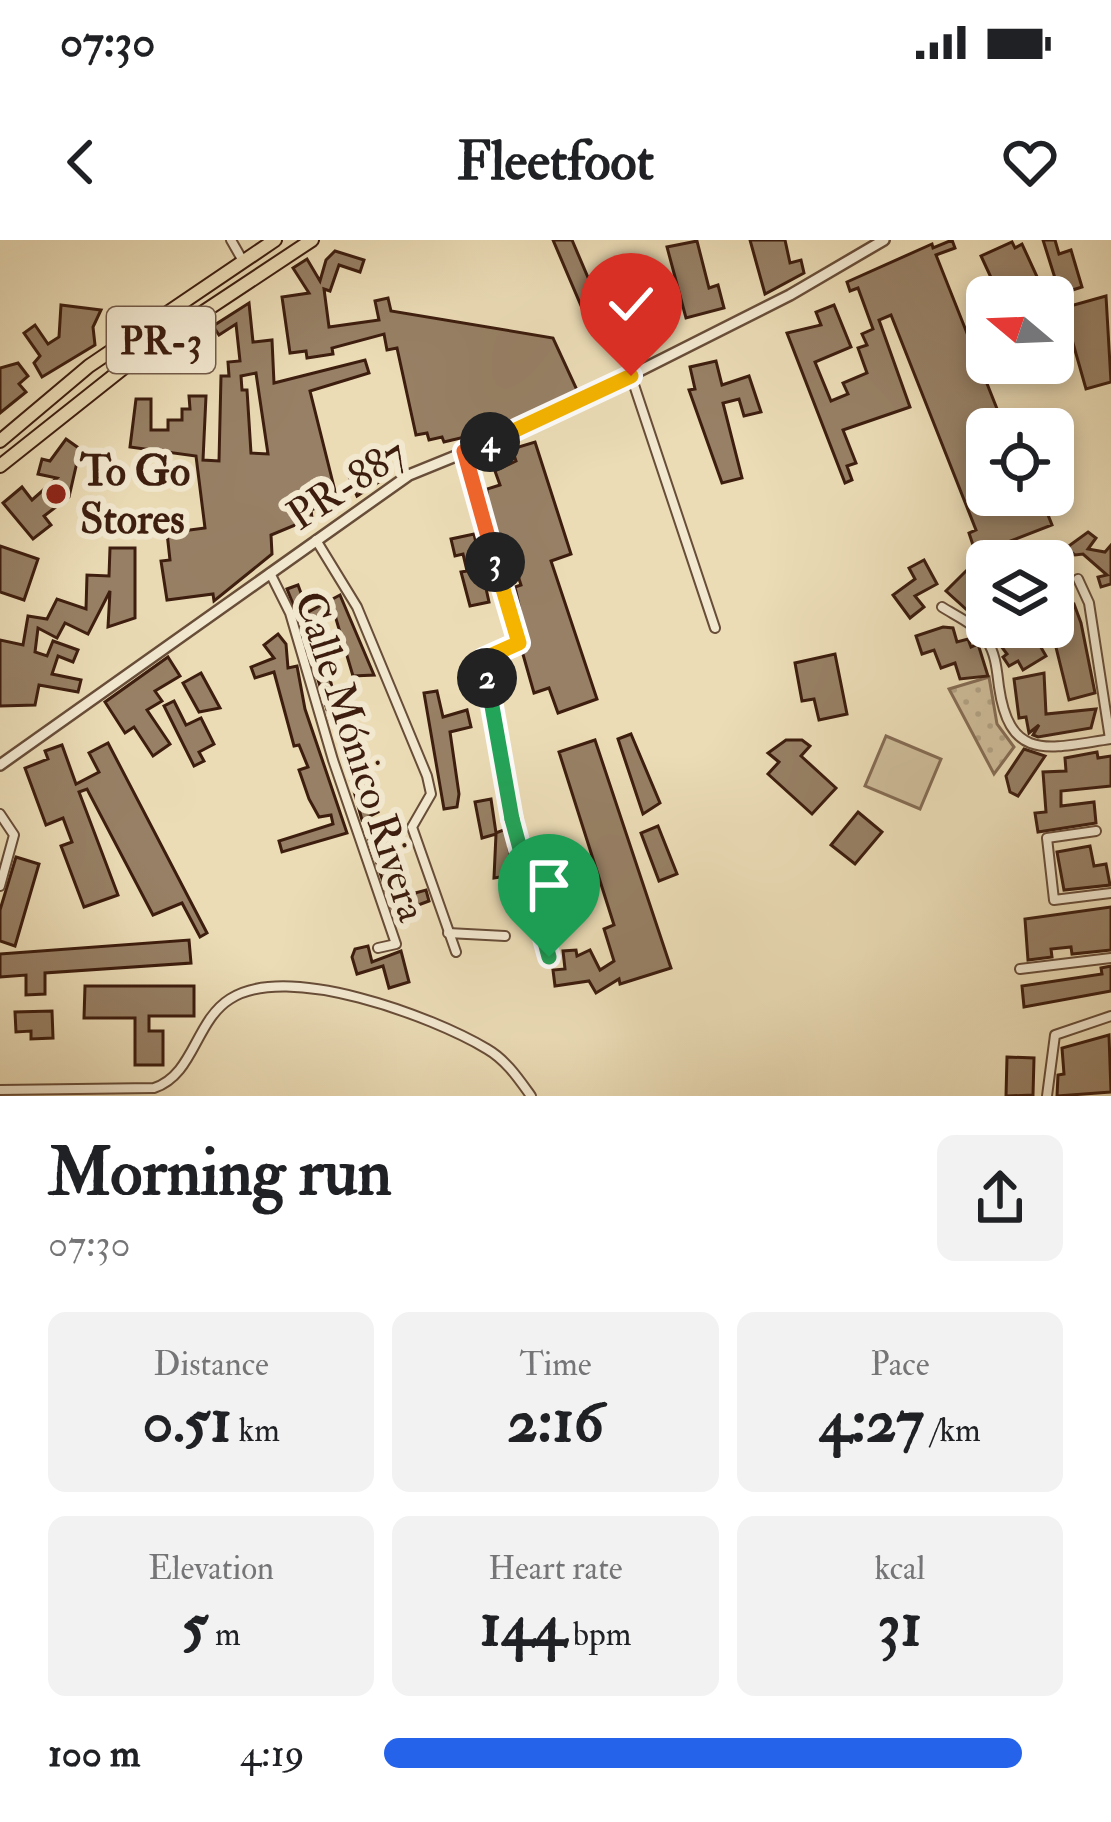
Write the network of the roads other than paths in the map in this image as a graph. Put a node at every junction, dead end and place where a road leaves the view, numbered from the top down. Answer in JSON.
{"nodes":[{"id":1,"x":231,"y":240,"type":"edge"},
{"id":2,"x":275,"y":240,"type":"edge"},
{"id":3,"x":312,"y":240,"type":"edge"},
{"id":4,"x":884,"y":240,"type":"edge"},
{"id":5,"x":243,"y":261,"type":"junction"},
{"id":6,"x":631,"y":376,"type":"junction"},
{"id":7,"x":58,"y":391,"type":"junction"},
{"id":8,"x":70,"y":408,"type":"junction"},
{"id":9,"x":0,"y":441,"type":"edge"},
{"id":10,"x":464,"y":451,"type":"junction"},
{"id":11,"x":0,"y":466,"type":"edge"},
{"id":12,"x":316,"y":540,"type":"junction"},
{"id":13,"x":270,"y":573,"type":"junction"},
{"id":14,"x":1078,"y":579,"type":"dead end"},
{"id":15,"x":942,"y":607,"type":"dead end"},
{"id":16,"x":715,"y":628,"type":"dead end"},
{"id":17,"x":1110,"y":739,"type":"edge"},
{"id":18,"x":0,"y":764,"type":"edge"},
{"id":19,"x":0,"y":814,"type":"edge"},
{"id":20,"x":1096,"y":831,"type":"dead end"},
{"id":21,"x":0,"y":886,"type":"edge"},
{"id":22,"x":1111,"y":893,"type":"edge"},
{"id":23,"x":448,"y":933,"type":"junction"},
{"id":24,"x":505,"y":937,"type":"dead end"},
{"id":25,"x":378,"y":948,"type":"dead end"},
{"id":26,"x":456,"y":952,"type":"dead end"},
{"id":27,"x":549,"y":957,"type":"dead end"},
{"id":28,"x":1111,"y":958,"type":"edge"},
{"id":29,"x":1020,"y":969,"type":"dead end"},
{"id":30,"x":1111,"y":1016,"type":"edge"},
{"id":31,"x":0,"y":1090,"type":"edge"},
{"id":32,"x":100,"y":1091,"type":"edge"},
{"id":33,"x":531,"y":1096,"type":"edge"},
{"id":34,"x":1047,"y":1096,"type":"edge"}],
"edges":[{"from":1,"to":5,"type":"street"},
{"from":2,"to":5,"type":"highway","number":"PR-3"},
{"from":3,"to":8,"type":"highway","number":"PR-3"},
{"from":4,"to":6,"type":"street","name":"PR-887"},
{"from":5,"to":7,"type":"highway","number":"PR-3"},
{"from":6,"to":10,"type":"street","name":"PR-887"},
{"from":6,"to":16,"type":"street"},
{"from":7,"to":8,"type":"highway"},
{"from":7,"to":9,"type":"highway","number":"PR-3"},
{"from":8,"to":11,"type":"highway","number":"PR-3"},
{"from":10,"to":12,"type":"street","name":"PR-887"},
{"from":10,"to":27,"type":"street"},
{"from":12,"to":13,"type":"street","name":"PR-887"},
{"from":12,"to":23,"type":"street"},
{"from":13,"to":18,"type":"street","name":"PR-887"},
{"from":13,"to":25,"type":"street","name":"Calle Mónico Rivera"},
{"from":14,"to":17,"type":"street"},
{"from":15,"to":17,"type":"street"},
{"from":19,"to":21,"type":"street"},
{"from":20,"to":22,"type":"street"},
{"from":23,"to":24,"type":"street"},
{"from":23,"to":26,"type":"street"},
{"from":28,"to":29,"type":"street"},
{"from":30,"to":34,"type":"street"},
{"from":31,"to":32,"type":"street"},
{"from":32,"to":33,"type":"street"}]}
